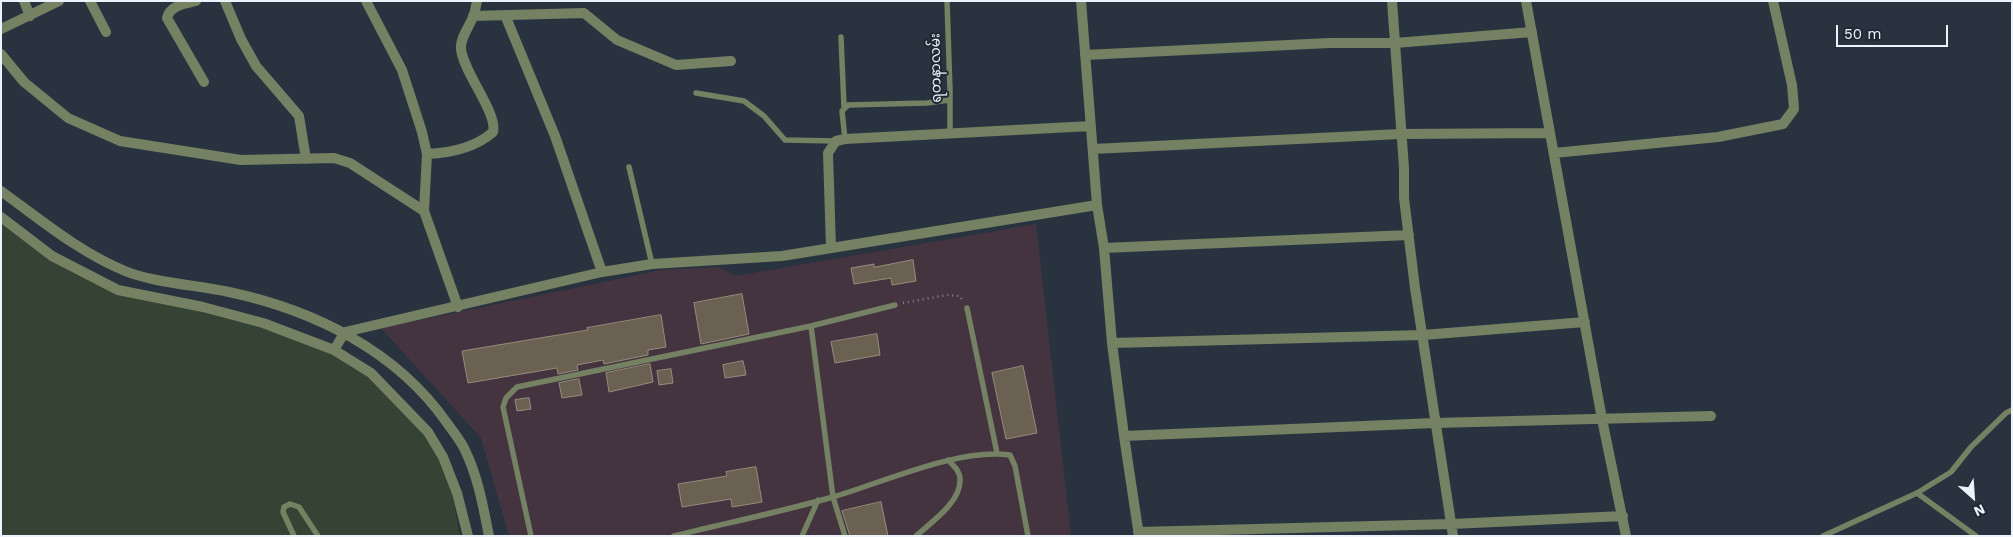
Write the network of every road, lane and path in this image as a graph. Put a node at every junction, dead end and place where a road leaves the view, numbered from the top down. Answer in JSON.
{"nodes":[{"id":1,"x":24,"y":1,"type":"edge"},
{"id":2,"x":59,"y":1,"type":"edge"},
{"id":3,"x":90,"y":1,"type":"edge"},
{"id":4,"x":164,"y":1,"type":"edge"},
{"id":5,"x":196,"y":1,"type":"edge"},
{"id":6,"x":225,"y":1,"type":"edge"},
{"id":7,"x":366,"y":1,"type":"edge"},
{"id":8,"x":477,"y":1,"type":"edge"},
{"id":9,"x":946,"y":1,"type":"edge"},
{"id":10,"x":1080,"y":1,"type":"edge"},
{"id":11,"x":1392,"y":1,"type":"edge"},
{"id":12,"x":1526,"y":1,"type":"edge"},
{"id":13,"x":1773,"y":1,"type":"edge"},
{"id":14,"x":169,"y":12,"type":"junction"},
{"id":15,"x":506,"y":15,"type":"junction"},
{"id":16,"x":30,"y":16,"type":"junction"},
{"id":17,"x":473,"y":16,"type":"junction"},
{"id":18,"x":1,"y":29,"type":"edge"},
{"id":19,"x":106,"y":32,"type":"dead end"},
{"id":20,"x":1532,"y":32,"type":"junction"},
{"id":21,"x":841,"y":37,"type":"dead end"},
{"id":22,"x":1395,"y":43,"type":"junction"},
{"id":23,"x":1,"y":54,"type":"edge"},
{"id":24,"x":1085,"y":55,"type":"junction"},
{"id":25,"x":731,"y":62,"type":"dead end"},
{"id":26,"x":204,"y":82,"type":"dead end"},
{"id":27,"x":696,"y":93,"type":"dead end"},
{"id":28,"x":949,"y":100,"type":"junction"},
{"id":29,"x":844,"y":107,"type":"junction"},
{"id":30,"x":1091,"y":126,"type":"junction"},
{"id":31,"x":1550,"y":133,"type":"junction"},
{"id":32,"x":950,"y":134,"type":"junction"},
{"id":33,"x":1400,"y":134,"type":"junction"},
{"id":34,"x":840,"y":140,"type":"junction"},
{"id":35,"x":1093,"y":149,"type":"junction"},
{"id":36,"x":1554,"y":153,"type":"junction"},
{"id":37,"x":428,"y":154,"type":"junction"},
{"id":38,"x":306,"y":158,"type":"junction"},
{"id":39,"x":629,"y":167,"type":"dead end"},
{"id":40,"x":1,"y":190,"type":"edge"},
{"id":41,"x":1097,"y":205,"type":"junction"},
{"id":42,"x":424,"y":211,"type":"junction"},
{"id":43,"x":1,"y":217,"type":"edge"},
{"id":44,"x":1409,"y":235,"type":"junction"},
{"id":45,"x":831,"y":248,"type":"junction"},
{"id":46,"x":1104,"y":248,"type":"junction"},
{"id":47,"x":652,"y":264,"type":"junction"},
{"id":48,"x":602,"y":272,"type":"junction"},
{"id":49,"x":895,"y":305,"type":"joint"},
{"id":50,"x":458,"y":307,"type":"junction"},
{"id":51,"x":967,"y":308,"type":"joint"},
{"id":52,"x":1585,"y":322,"type":"junction"},
{"id":53,"x":811,"y":326,"type":"junction"},
{"id":54,"x":345,"y":332,"type":"junction"},
{"id":55,"x":1423,"y":335,"type":"junction"},
{"id":56,"x":1112,"y":343,"type":"junction"},
{"id":57,"x":334,"y":350,"type":"junction"},
{"id":58,"x":2012,"y":410,"type":"edge"},
{"id":59,"x":1711,"y":416,"type":"dead end"},
{"id":60,"x":1602,"y":419,"type":"junction"},
{"id":61,"x":1435,"y":423,"type":"junction"},
{"id":62,"x":1124,"y":436,"type":"junction"},
{"id":63,"x":997,"y":453,"type":"junction"},
{"id":64,"x":948,"y":460,"type":"junction"},
{"id":65,"x":1917,"y":493,"type":"junction"},
{"id":66,"x":833,"y":497,"type":"junction"},
{"id":67,"x":818,"y":500,"type":"junction"},
{"id":68,"x":1623,"y":516,"type":"junction"},
{"id":69,"x":1452,"y":524,"type":"junction"},
{"id":70,"x":1139,"y":534,"type":"edge"},
{"id":71,"x":294,"y":536,"type":"edge"},
{"id":72,"x":318,"y":536,"type":"edge"},
{"id":73,"x":468,"y":536,"type":"edge"},
{"id":74,"x":489,"y":536,"type":"edge"},
{"id":75,"x":531,"y":536,"type":"edge"},
{"id":76,"x":674,"y":536,"type":"edge"},
{"id":77,"x":802,"y":536,"type":"edge"},
{"id":78,"x":844,"y":536,"type":"edge"},
{"id":79,"x":916,"y":536,"type":"edge"},
{"id":80,"x":1028,"y":536,"type":"edge"},
{"id":81,"x":1453,"y":536,"type":"edge"},
{"id":82,"x":1626,"y":536,"type":"edge"},
{"id":83,"x":1823,"y":536,"type":"edge"},
{"id":84,"x":1976,"y":536,"type":"edge"}],
"edges":[{"from":1,"to":16,"type":"street"},
{"from":2,"to":16,"type":"street"},
{"from":3,"to":19,"type":"street"},
{"from":4,"to":14,"type":"street"},
{"from":5,"to":14,"type":"street"},
{"from":6,"to":38,"type":"street"},
{"from":7,"to":37,"type":"street"},
{"from":8,"to":17,"type":"street"},
{"from":9,"to":28,"type":"lane","name":"ရတနာလမ်း"},
{"from":10,"to":24,"type":"street"},
{"from":11,"to":22,"type":"street"},
{"from":12,"to":20,"type":"street"},
{"from":13,"to":36,"type":"street"},
{"from":14,"to":26,"type":"street"},
{"from":15,"to":17,"type":"street"},
{"from":15,"to":25,"type":"street"},
{"from":15,"to":48,"type":"street"},
{"from":16,"to":18,"type":"street"},
{"from":17,"to":37,"type":"street"},
{"from":20,"to":22,"type":"street"},
{"from":20,"to":31,"type":"street"},
{"from":21,"to":29,"type":"lane"},
{"from":22,"to":24,"type":"street"},
{"from":22,"to":33,"type":"street"},
{"from":23,"to":38,"type":"street"},
{"from":24,"to":30,"type":"street"},
{"from":27,"to":34,"type":"lane"},
{"from":28,"to":29,"type":"lane"},
{"from":28,"to":32,"type":"lane","name":"ရတနာလမ်း"},
{"from":29,"to":34,"type":"lane"},
{"from":30,"to":32,"type":"street"},
{"from":30,"to":35,"type":"street"},
{"from":31,"to":33,"type":"street"},
{"from":31,"to":36,"type":"street"},
{"from":32,"to":34,"type":"street"},
{"from":33,"to":35,"type":"street"},
{"from":33,"to":44,"type":"street"},
{"from":34,"to":45,"type":"street"},
{"from":35,"to":41,"type":"street"},
{"from":36,"to":52,"type":"street"},
{"from":37,"to":42,"type":"street"},
{"from":38,"to":42,"type":"street"},
{"from":39,"to":47,"type":"lane"},
{"from":40,"to":54,"type":"street"},
{"from":41,"to":45,"type":"street"},
{"from":41,"to":46,"type":"street"},
{"from":42,"to":50,"type":"street"},
{"from":43,"to":57,"type":"street"},
{"from":44,"to":46,"type":"street"},
{"from":44,"to":55,"type":"street"},
{"from":45,"to":47,"type":"street"},
{"from":46,"to":56,"type":"street"},
{"from":47,"to":48,"type":"street"},
{"from":48,"to":50,"type":"street"},
{"from":49,"to":51,"type":"path"},
{"from":49,"to":53,"type":"lane"},
{"from":50,"to":54,"type":"street"},
{"from":51,"to":63,"type":"lane"},
{"from":52,"to":55,"type":"street"},
{"from":52,"to":60,"type":"street"},
{"from":53,"to":66,"type":"lane"},
{"from":53,"to":75,"type":"lane"},
{"from":54,"to":57,"type":"street"},
{"from":54,"to":74,"type":"street"},
{"from":55,"to":56,"type":"street"},
{"from":55,"to":61,"type":"street"},
{"from":56,"to":62,"type":"street"},
{"from":57,"to":73,"type":"street"},
{"from":58,"to":65,"type":"lane"},
{"from":59,"to":60,"type":"street"},
{"from":60,"to":61,"type":"street"},
{"from":60,"to":68,"type":"street"},
{"from":61,"to":62,"type":"street"},
{"from":61,"to":69,"type":"street"},
{"from":62,"to":70,"type":"street"},
{"from":63,"to":64,"type":"lane"},
{"from":63,"to":80,"type":"lane"},
{"from":64,"to":66,"type":"lane"},
{"from":64,"to":79,"type":"lane"},
{"from":65,"to":83,"type":"lane"},
{"from":65,"to":84,"type":"lane"},
{"from":66,"to":67,"type":"lane"},
{"from":66,"to":78,"type":"lane"},
{"from":67,"to":76,"type":"lane"},
{"from":67,"to":77,"type":"lane"},
{"from":68,"to":69,"type":"street"},
{"from":68,"to":82,"type":"street"},
{"from":69,"to":70,"type":"street"},
{"from":69,"to":81,"type":"street"},
{"from":71,"to":72,"type":"lane"}]}
